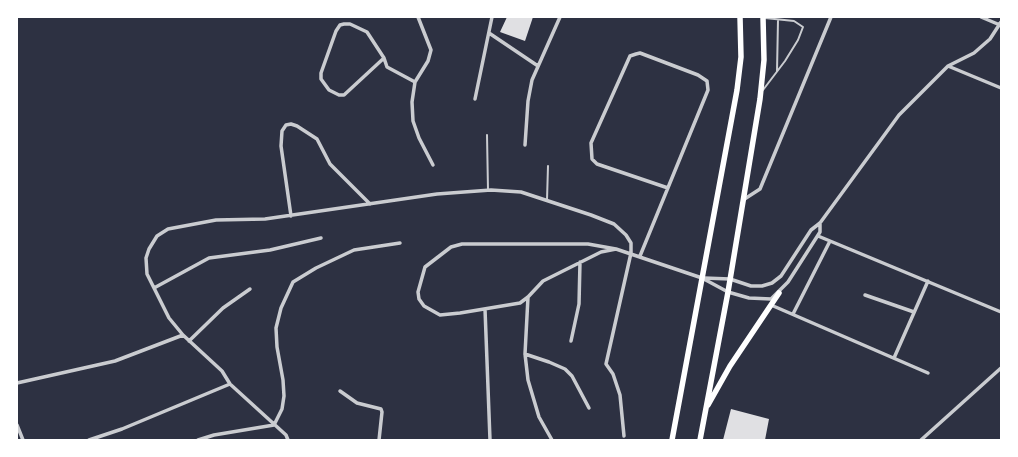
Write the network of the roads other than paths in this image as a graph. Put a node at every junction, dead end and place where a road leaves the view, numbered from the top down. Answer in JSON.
{"nodes":[{"id":1,"x":418,"y":17,"type":"edge"},
{"id":2,"x":492,"y":17,"type":"edge"},
{"id":3,"x":560,"y":17,"type":"edge"},
{"id":4,"x":740,"y":17,"type":"edge"},
{"id":5,"x":831,"y":17,"type":"edge"},
{"id":6,"x":981,"y":17,"type":"edge"},
{"id":7,"x":763,"y":18,"type":"edge"},
{"id":8,"x":778,"y":20,"type":"junction"},
{"id":9,"x":1000,"y":24,"type":"edge"},
{"id":10,"x":489,"y":33,"type":"junction"},
{"id":11,"x":384,"y":58,"type":"junction"},
{"id":12,"x":538,"y":66,"type":"junction"},
{"id":13,"x":948,"y":66,"type":"junction"},
{"id":14,"x":777,"y":72,"type":"junction"},
{"id":15,"x":414,"y":82,"type":"junction"},
{"id":16,"x":1001,"y":88,"type":"edge"},
{"id":17,"x":761,"y":93,"type":"junction"},
{"id":18,"x":475,"y":99,"type":"dead end"},
{"id":19,"x":487,"y":135,"type":"dead end"},
{"id":20,"x":525,"y":145,"type":"dead end"},
{"id":21,"x":433,"y":165,"type":"dead end"},
{"id":22,"x":548,"y":166,"type":"dead end"},
{"id":23,"x":668,"y":188,"type":"junction"},
{"id":24,"x":488,"y":190,"type":"junction"},
{"id":25,"x":547,"y":200,"type":"junction"},
{"id":26,"x":743,"y":200,"type":"junction"},
{"id":27,"x":370,"y":204,"type":"junction"},
{"id":28,"x":291,"y":216,"type":"junction"},
{"id":29,"x":820,"y":223,"type":"junction"},
{"id":30,"x":818,"y":236,"type":"junction"},
{"id":31,"x":321,"y":238,"type":"dead end"},
{"id":32,"x":830,"y":241,"type":"junction"},
{"id":33,"x":400,"y":243,"type":"dead end"},
{"id":34,"x":616,"y":249,"type":"junction"},
{"id":35,"x":631,"y":253,"type":"junction"},
{"id":36,"x":640,"y":256,"type":"junction"},
{"id":37,"x":580,"y":262,"type":"junction"},
{"id":38,"x":702,"y":278,"type":"junction"},
{"id":39,"x":730,"y":279,"type":"junction"},
{"id":40,"x":928,"y":281,"type":"junction"},
{"id":41,"x":154,"y":288,"type":"junction"},
{"id":42,"x":250,"y":289,"type":"dead end"},
{"id":43,"x":728,"y":292,"type":"junction"},
{"id":44,"x":779,"y":293,"type":"junction"},
{"id":45,"x":864,"y":295,"type":"dead end"},
{"id":46,"x":528,"y":298,"type":"junction"},
{"id":47,"x":771,"y":305,"type":"junction"},
{"id":48,"x":485,"y":309,"type":"junction"},
{"id":49,"x":914,"y":312,"type":"junction"},
{"id":50,"x":1001,"y":312,"type":"edge"},
{"id":51,"x":793,"y":314,"type":"junction"},
{"id":52,"x":183,"y":335,"type":"junction"},
{"id":53,"x":189,"y":341,"type":"junction"},
{"id":54,"x":571,"y":341,"type":"dead end"},
{"id":55,"x":525,"y":354,"type":"junction"},
{"id":56,"x":894,"y":358,"type":"junction"},
{"id":57,"x":1001,"y":368,"type":"edge"},
{"id":58,"x":928,"y":373,"type":"dead end"},
{"id":59,"x":17,"y":383,"type":"edge"},
{"id":60,"x":230,"y":384,"type":"junction"},
{"id":61,"x":340,"y":391,"type":"dead end"},
{"id":62,"x":589,"y":408,"type":"dead end"},
{"id":63,"x":706,"y":409,"type":"junction"},
{"id":64,"x":274,"y":424,"type":"junction"},
{"id":65,"x":17,"y":425,"type":"edge"},
{"id":66,"x":624,"y":436,"type":"dead end"},
{"id":67,"x":23,"y":440,"type":"edge"},
{"id":68,"x":89,"y":440,"type":"edge"},
{"id":69,"x":198,"y":440,"type":"edge"},
{"id":70,"x":288,"y":440,"type":"edge"},
{"id":71,"x":379,"y":440,"type":"edge"},
{"id":72,"x":490,"y":440,"type":"edge"},
{"id":73,"x":552,"y":440,"type":"edge"},
{"id":74,"x":672,"y":440,"type":"edge"},
{"id":75,"x":700,"y":440,"type":"edge"},
{"id":76,"x":921,"y":440,"type":"edge"}],
"edges":[{"from":1,"to":15,"type":"street"},
{"from":2,"to":10,"type":"street"},
{"from":3,"to":12,"type":"street"},
{"from":4,"to":38,"type":"main road"},
{"from":5,"to":26,"type":"street"},
{"from":6,"to":9,"type":"street"},
{"from":7,"to":8,"type":"lane"},
{"from":7,"to":17,"type":"main road"},
{"from":8,"to":14,"type":"lane"},
{"from":8,"to":14,"type":"lane"},
{"from":9,"to":13,"type":"street"},
{"from":10,"to":12,"type":"street"},
{"from":10,"to":18,"type":"street"},
{"from":11,"to":11,"type":"street"},
{"from":11,"to":15,"type":"street"},
{"from":12,"to":20,"type":"street"},
{"from":13,"to":16,"type":"street"},
{"from":13,"to":29,"type":"street"},
{"from":14,"to":17,"type":"lane"},
{"from":15,"to":21,"type":"street"},
{"from":17,"to":26,"type":"main road"},
{"from":19,"to":24,"type":"lane"},
{"from":22,"to":25,"type":"lane"},
{"from":23,"to":23,"type":"street"},
{"from":23,"to":36,"type":"street"},
{"from":24,"to":25,"type":"street"},
{"from":24,"to":27,"type":"street"},
{"from":25,"to":35,"type":"street"},
{"from":26,"to":39,"type":"main road"},
{"from":27,"to":28,"type":"street"},
{"from":27,"to":28,"type":"street"},
{"from":28,"to":41,"type":"street"},
{"from":29,"to":30,"type":"street"},
{"from":29,"to":39,"type":"street"},
{"from":30,"to":32,"type":"street"},
{"from":30,"to":44,"type":"street"},
{"from":31,"to":41,"type":"street"},
{"from":32,"to":40,"type":"street"},
{"from":32,"to":51,"type":"street"},
{"from":33,"to":64,"type":"street"},
{"from":34,"to":35,"type":"street"},
{"from":34,"to":37,"type":"street"},
{"from":34,"to":48,"type":"street"},
{"from":35,"to":36,"type":"street"},
{"from":35,"to":66,"type":"street"},
{"from":36,"to":38,"type":"street"},
{"from":37,"to":46,"type":"street"},
{"from":37,"to":54,"type":"street"},
{"from":38,"to":39,"type":"street"},
{"from":38,"to":43,"type":"street"},
{"from":38,"to":74,"type":"main road"},
{"from":39,"to":43,"type":"main road"},
{"from":40,"to":49,"type":"street"},
{"from":40,"to":50,"type":"street"},
{"from":41,"to":52,"type":"street"},
{"from":42,"to":53,"type":"street"},
{"from":43,"to":44,"type":"street"},
{"from":43,"to":63,"type":"main road"},
{"from":44,"to":47,"type":"main road"},
{"from":45,"to":49,"type":"street"},
{"from":46,"to":48,"type":"street"},
{"from":46,"to":55,"type":"street"},
{"from":47,"to":51,"type":"street"},
{"from":47,"to":63,"type":"main road"},
{"from":48,"to":72,"type":"street"},
{"from":49,"to":56,"type":"street"},
{"from":51,"to":56,"type":"street"},
{"from":52,"to":53,"type":"street"},
{"from":52,"to":59,"type":"street"},
{"from":53,"to":60,"type":"street"},
{"from":55,"to":62,"type":"street"},
{"from":55,"to":73,"type":"street"},
{"from":56,"to":58,"type":"street"},
{"from":57,"to":76,"type":"street"},
{"from":60,"to":64,"type":"street"},
{"from":60,"to":68,"type":"street"},
{"from":61,"to":71,"type":"street"},
{"from":63,"to":75,"type":"main road"},
{"from":64,"to":69,"type":"street"},
{"from":64,"to":70,"type":"street"},
{"from":65,"to":67,"type":"street"}]}
